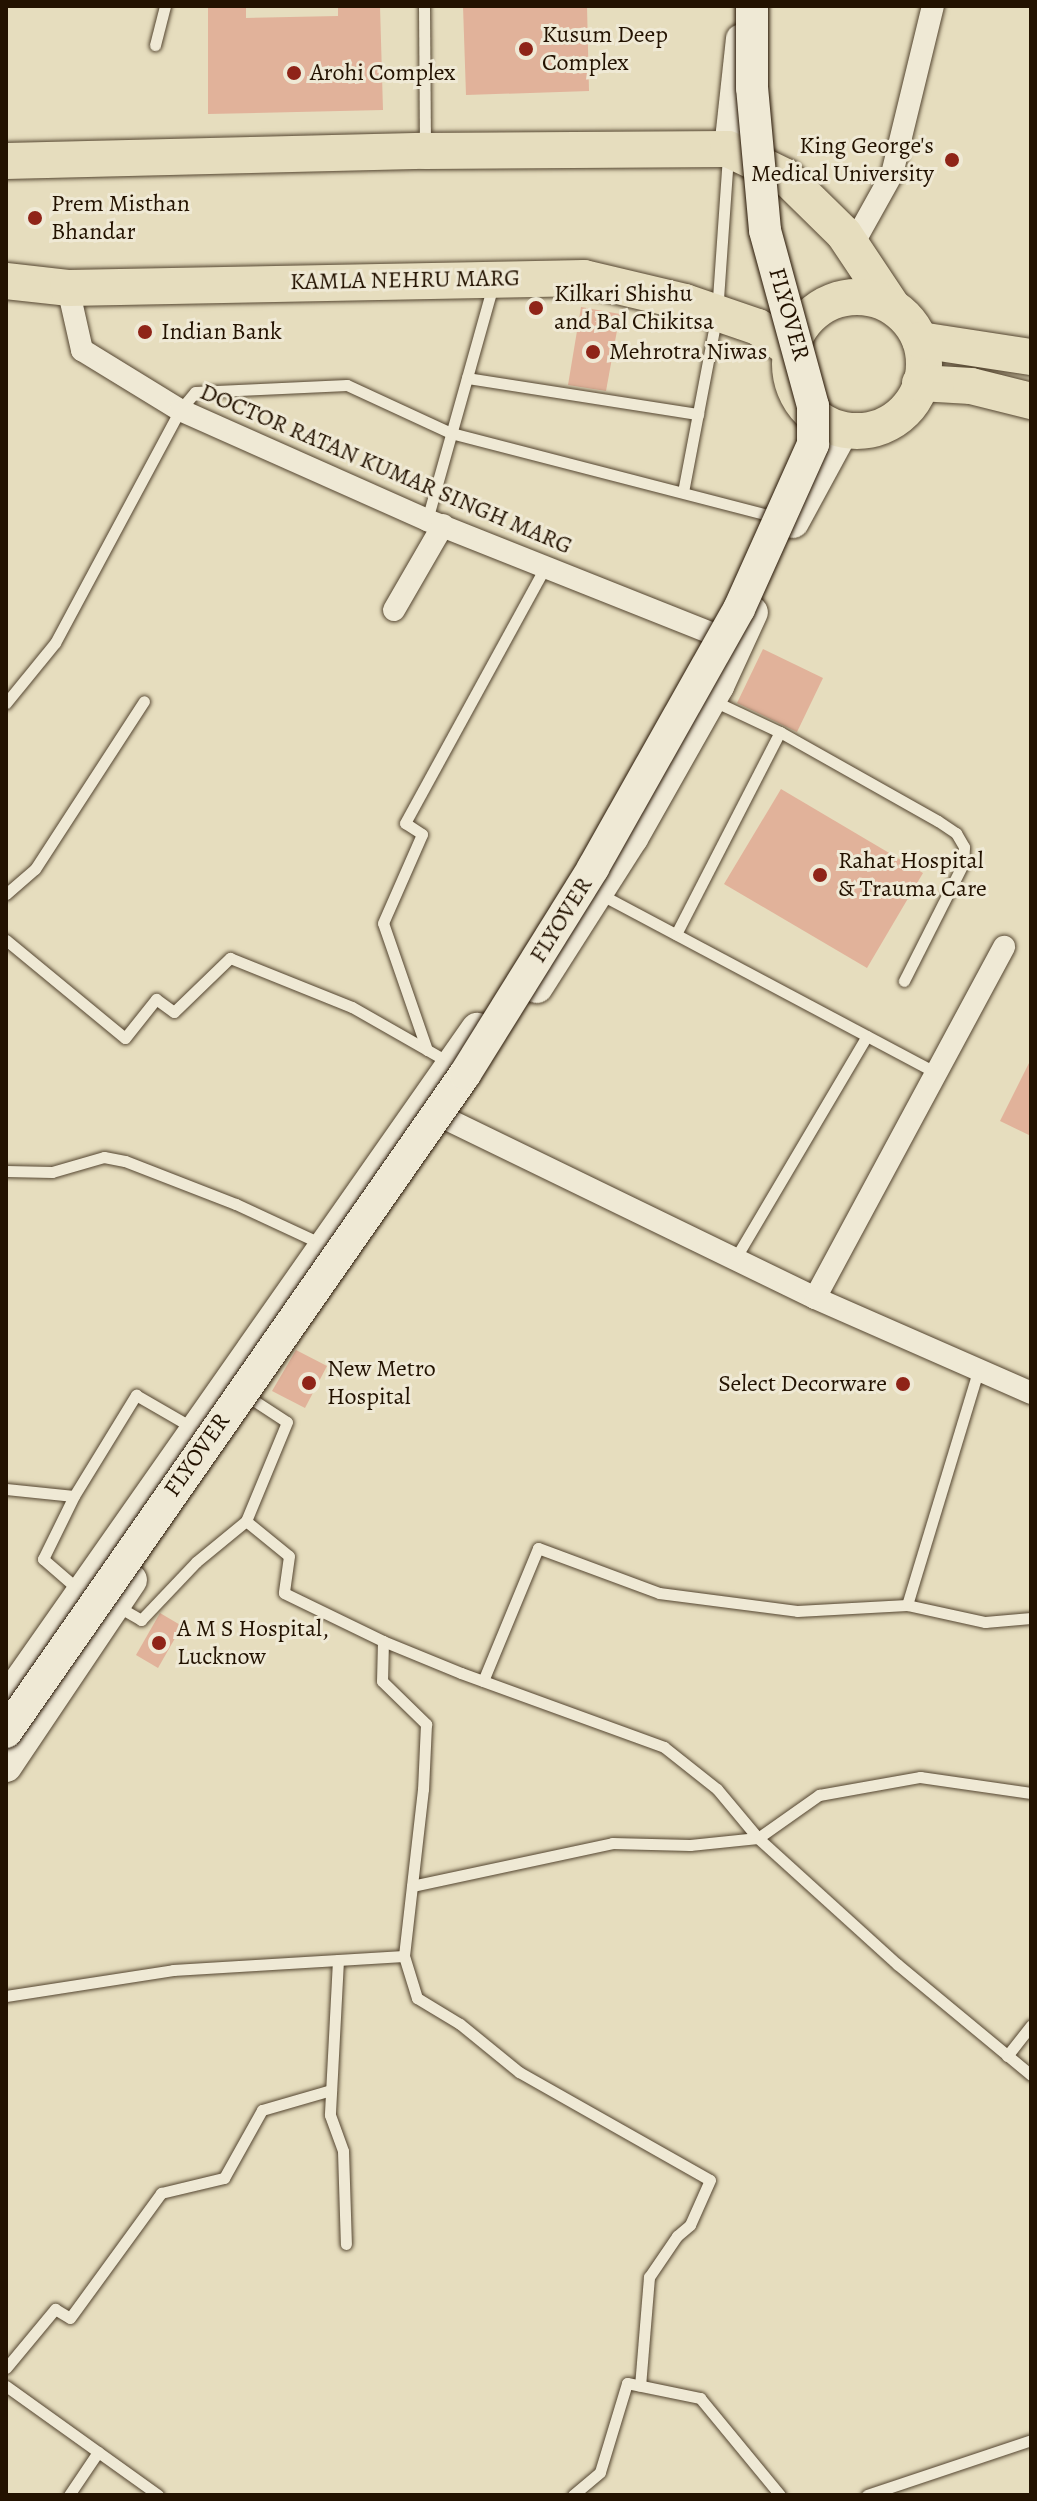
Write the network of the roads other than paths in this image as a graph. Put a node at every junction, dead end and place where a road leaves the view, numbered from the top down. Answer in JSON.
{"nodes":[{"id":1,"x":165,"y":6,"type":"edge"},
{"id":2,"x":424,"y":6,"type":"edge"},
{"id":3,"x":743,"y":6,"type":"edge"},
{"id":4,"x":752,"y":6,"type":"edge"},
{"id":5,"x":933,"y":6,"type":"edge"},
{"id":6,"x":155,"y":45,"type":"dead end"},
{"id":7,"x":728,"y":149,"type":"junction"},
{"id":8,"x":425,"y":151,"type":"junction"},
{"id":9,"x":6,"y":161,"type":"edge"},
{"id":10,"x":852,"y":246,"type":"junction"},
{"id":11,"x":495,"y":278,"type":"junction"},
{"id":12,"x":6,"y":281,"type":"edge"},
{"id":13,"x":68,"y":288,"type":"junction"},
{"id":14,"x":892,"y":306,"type":"junction"},
{"id":15,"x":717,"y":313,"type":"junction"},
{"id":16,"x":920,"y":340,"type":"junction"},
{"id":17,"x":791,"y":350,"type":"junction"},
{"id":18,"x":1031,"y":357,"type":"edge"},
{"id":19,"x":467,"y":378,"type":"junction"},
{"id":20,"x":920,"y":383,"type":"junction"},
{"id":21,"x":800,"y":401,"type":"junction"},
{"id":22,"x":1031,"y":401,"type":"edge"},
{"id":23,"x":180,"y":410,"type":"junction"},
{"id":24,"x":698,"y":414,"type":"junction"},
{"id":25,"x":843,"y":430,"type":"junction"},
{"id":26,"x":451,"y":433,"type":"junction"},
{"id":27,"x":683,"y":492,"type":"junction"},
{"id":28,"x":767,"y":515,"type":"junction"},
{"id":29,"x":435,"y":523,"type":"junction"},
{"id":30,"x":546,"y":565,"type":"junction"},
{"id":31,"x":394,"y":610,"type":"dead end"},
{"id":32,"x":724,"y":639,"type":"junction"},
{"id":33,"x":710,"y":699,"type":"junction"},
{"id":34,"x":144,"y":701,"type":"dead end"},
{"id":35,"x":6,"y":703,"type":"edge"},
{"id":36,"x":780,"y":732,"type":"junction"},
{"id":37,"x":598,"y":893,"type":"junction"},
{"id":38,"x":6,"y":894,"type":"edge"},
{"id":39,"x":676,"y":934,"type":"junction"},
{"id":40,"x":6,"y":940,"type":"edge"},
{"id":41,"x":1004,"y":947,"type":"dead end"},
{"id":42,"x":904,"y":981,"type":"dead end"},
{"id":43,"x":867,"y":1036,"type":"junction"},
{"id":44,"x":453,"y":1064,"type":"junction"},
{"id":45,"x":936,"y":1073,"type":"junction"},
{"id":46,"x":436,"y":1112,"type":"junction"},
{"id":47,"x":6,"y":1171,"type":"edge"},
{"id":48,"x":324,"y":1245,"type":"junction"},
{"id":49,"x":735,"y":1259,"type":"junction"},
{"id":50,"x":815,"y":1298,"type":"junction"},
{"id":51,"x":978,"y":1372,"type":"junction"},
{"id":52,"x":240,"y":1391,"type":"junction"},
{"id":53,"x":1031,"y":1393,"type":"edge"},
{"id":54,"x":207,"y":1438,"type":"junction"},
{"id":55,"x":6,"y":1489,"type":"edge"},
{"id":56,"x":74,"y":1496,"type":"junction"},
{"id":57,"x":246,"y":1521,"type":"junction"},
{"id":58,"x":81,"y":1591,"type":"junction"},
{"id":59,"x":114,"y":1604,"type":"junction"},
{"id":60,"x":907,"y":1605,"type":"junction"},
{"id":61,"x":1031,"y":1618,"type":"edge"},
{"id":62,"x":383,"y":1641,"type":"junction"},
{"id":63,"x":483,"y":1681,"type":"junction"},
{"id":64,"x":6,"y":1701,"type":"edge"},
{"id":65,"x":6,"y":1732,"type":"edge"},
{"id":66,"x":6,"y":1766,"type":"edge"},
{"id":67,"x":1031,"y":1793,"type":"edge"},
{"id":68,"x":758,"y":1838,"type":"junction"},
{"id":69,"x":412,"y":1886,"type":"junction"},
{"id":70,"x":404,"y":1956,"type":"junction"},
{"id":71,"x":338,"y":1960,"type":"junction"},
{"id":72,"x":6,"y":1996,"type":"edge"},
{"id":73,"x":1031,"y":2025,"type":"edge"},
{"id":74,"x":1007,"y":2056,"type":"junction"},
{"id":75,"x":1031,"y":2075,"type":"edge"},
{"id":76,"x":331,"y":2090,"type":"junction"},
{"id":77,"x":346,"y":2244,"type":"dead end"},
{"id":78,"x":6,"y":2368,"type":"edge"},
{"id":79,"x":6,"y":2386,"type":"edge"},
{"id":80,"x":640,"y":2386,"type":"junction"},
{"id":81,"x":1031,"y":2440,"type":"edge"},
{"id":82,"x":98,"y":2452,"type":"junction"},
{"id":83,"x":69,"y":2495,"type":"edge"},
{"id":84,"x":158,"y":2495,"type":"edge"},
{"id":85,"x":573,"y":2495,"type":"edge"},
{"id":86,"x":780,"y":2495,"type":"edge"},
{"id":87,"x":867,"y":2495,"type":"edge"}],
"edges":[{"from":1,"to":6,"type":"lane"},
{"from":2,"to":8,"type":"lane"},
{"from":3,"to":7,"type":"street"},
{"from":4,"to":65,"type":"main road","name":"FLYOVER","bridge":true},
{"from":5,"to":10,"type":"street"},
{"from":7,"to":8,"type":"main road"},
{"from":7,"to":10,"type":"main road"},
{"from":7,"to":15,"type":"lane"},
{"from":8,"to":9,"type":"main road"},
{"from":10,"to":14,"type":"main road"},
{"from":11,"to":13,"type":"main road","name":"KAMLA NEHRU MARG"},
{"from":11,"to":15,"type":"main road","name":"KAMLA NEHRU MARG"},
{"from":11,"to":19,"type":"lane"},
{"from":12,"to":13,"type":"main road","name":"KAMLA NEHRU MARG"},
{"from":13,"to":23,"type":"street","name":"DOCTOR RATAN KUMAR SINGH MARG"},
{"from":14,"to":16,"type":"main road"},
{"from":14,"to":17,"type":"main road"},
{"from":15,"to":17,"type":"main road","name":"KAMLA NEHRU MARG"},
{"from":15,"to":24,"type":"lane"},
{"from":16,"to":18,"type":"main road"},
{"from":16,"to":20,"type":"main road"},
{"from":17,"to":21,"type":"main road"},
{"from":19,"to":24,"type":"lane"},
{"from":19,"to":26,"type":"lane"},
{"from":20,"to":22,"type":"main road"},
{"from":20,"to":25,"type":"main road"},
{"from":21,"to":25,"type":"main road"},
{"from":21,"to":28,"type":"main road"},
{"from":23,"to":26,"type":"lane"},
{"from":23,"to":29,"type":"street","name":"DOCTOR RATAN KUMAR SINGH MARG"},
{"from":23,"to":35,"type":"lane"},
{"from":24,"to":27,"type":"lane"},
{"from":25,"to":32,"type":"main road"},
{"from":26,"to":27,"type":"lane"},
{"from":26,"to":29,"type":"lane"},
{"from":27,"to":28,"type":"lane"},
{"from":28,"to":32,"type":"main road"},
{"from":29,"to":30,"type":"street","name":"DOCTOR RATAN KUMAR SINGH MARG"},
{"from":29,"to":31,"type":"street"},
{"from":30,"to":32,"type":"street","name":"DOCTOR RATAN KUMAR SINGH MARG"},
{"from":30,"to":44,"type":"lane"},
{"from":32,"to":33,"type":"main road"},
{"from":32,"to":44,"type":"main road"},
{"from":33,"to":36,"type":"lane"},
{"from":33,"to":37,"type":"main road"},
{"from":34,"to":38,"type":"lane"},
{"from":36,"to":39,"type":"lane"},
{"from":36,"to":42,"type":"lane"},
{"from":37,"to":39,"type":"lane"},
{"from":37,"to":44,"type":"main road"},
{"from":39,"to":43,"type":"lane"},
{"from":40,"to":44,"type":"lane"},
{"from":41,"to":45,"type":"street"},
{"from":43,"to":45,"type":"lane"},
{"from":43,"to":49,"type":"lane"},
{"from":44,"to":46,"type":"main road"},
{"from":45,"to":50,"type":"street"},
{"from":46,"to":48,"type":"main road"},
{"from":46,"to":49,"type":"street"},
{"from":46,"to":52,"type":"main road"},
{"from":47,"to":48,"type":"lane"},
{"from":48,"to":52,"type":"main road"},
{"from":49,"to":50,"type":"street"},
{"from":50,"to":51,"type":"street"},
{"from":51,"to":53,"type":"street"},
{"from":51,"to":60,"type":"lane"},
{"from":52,"to":54,"type":"main road"},
{"from":52,"to":57,"type":"lane"},
{"from":54,"to":56,"type":"lane"},
{"from":54,"to":58,"type":"main road"},
{"from":54,"to":59,"type":"main road"},
{"from":55,"to":56,"type":"lane"},
{"from":56,"to":58,"type":"lane"},
{"from":57,"to":59,"type":"lane"},
{"from":57,"to":62,"type":"lane"},
{"from":58,"to":64,"type":"main road"},
{"from":59,"to":66,"type":"main road"},
{"from":60,"to":61,"type":"lane"},
{"from":60,"to":63,"type":"lane"},
{"from":62,"to":63,"type":"lane"},
{"from":62,"to":69,"type":"lane"},
{"from":63,"to":68,"type":"lane"},
{"from":67,"to":68,"type":"lane"},
{"from":68,"to":69,"type":"lane"},
{"from":68,"to":74,"type":"lane"},
{"from":69,"to":70,"type":"lane"},
{"from":70,"to":71,"type":"lane"},
{"from":70,"to":80,"type":"lane"},
{"from":71,"to":72,"type":"lane"},
{"from":71,"to":76,"type":"lane"},
{"from":73,"to":74,"type":"lane"},
{"from":74,"to":75,"type":"lane"},
{"from":76,"to":77,"type":"lane"},
{"from":76,"to":78,"type":"lane"},
{"from":79,"to":82,"type":"lane"},
{"from":80,"to":85,"type":"lane"},
{"from":80,"to":86,"type":"lane"},
{"from":81,"to":87,"type":"lane"},
{"from":82,"to":83,"type":"lane"},
{"from":82,"to":84,"type":"lane"}]}
